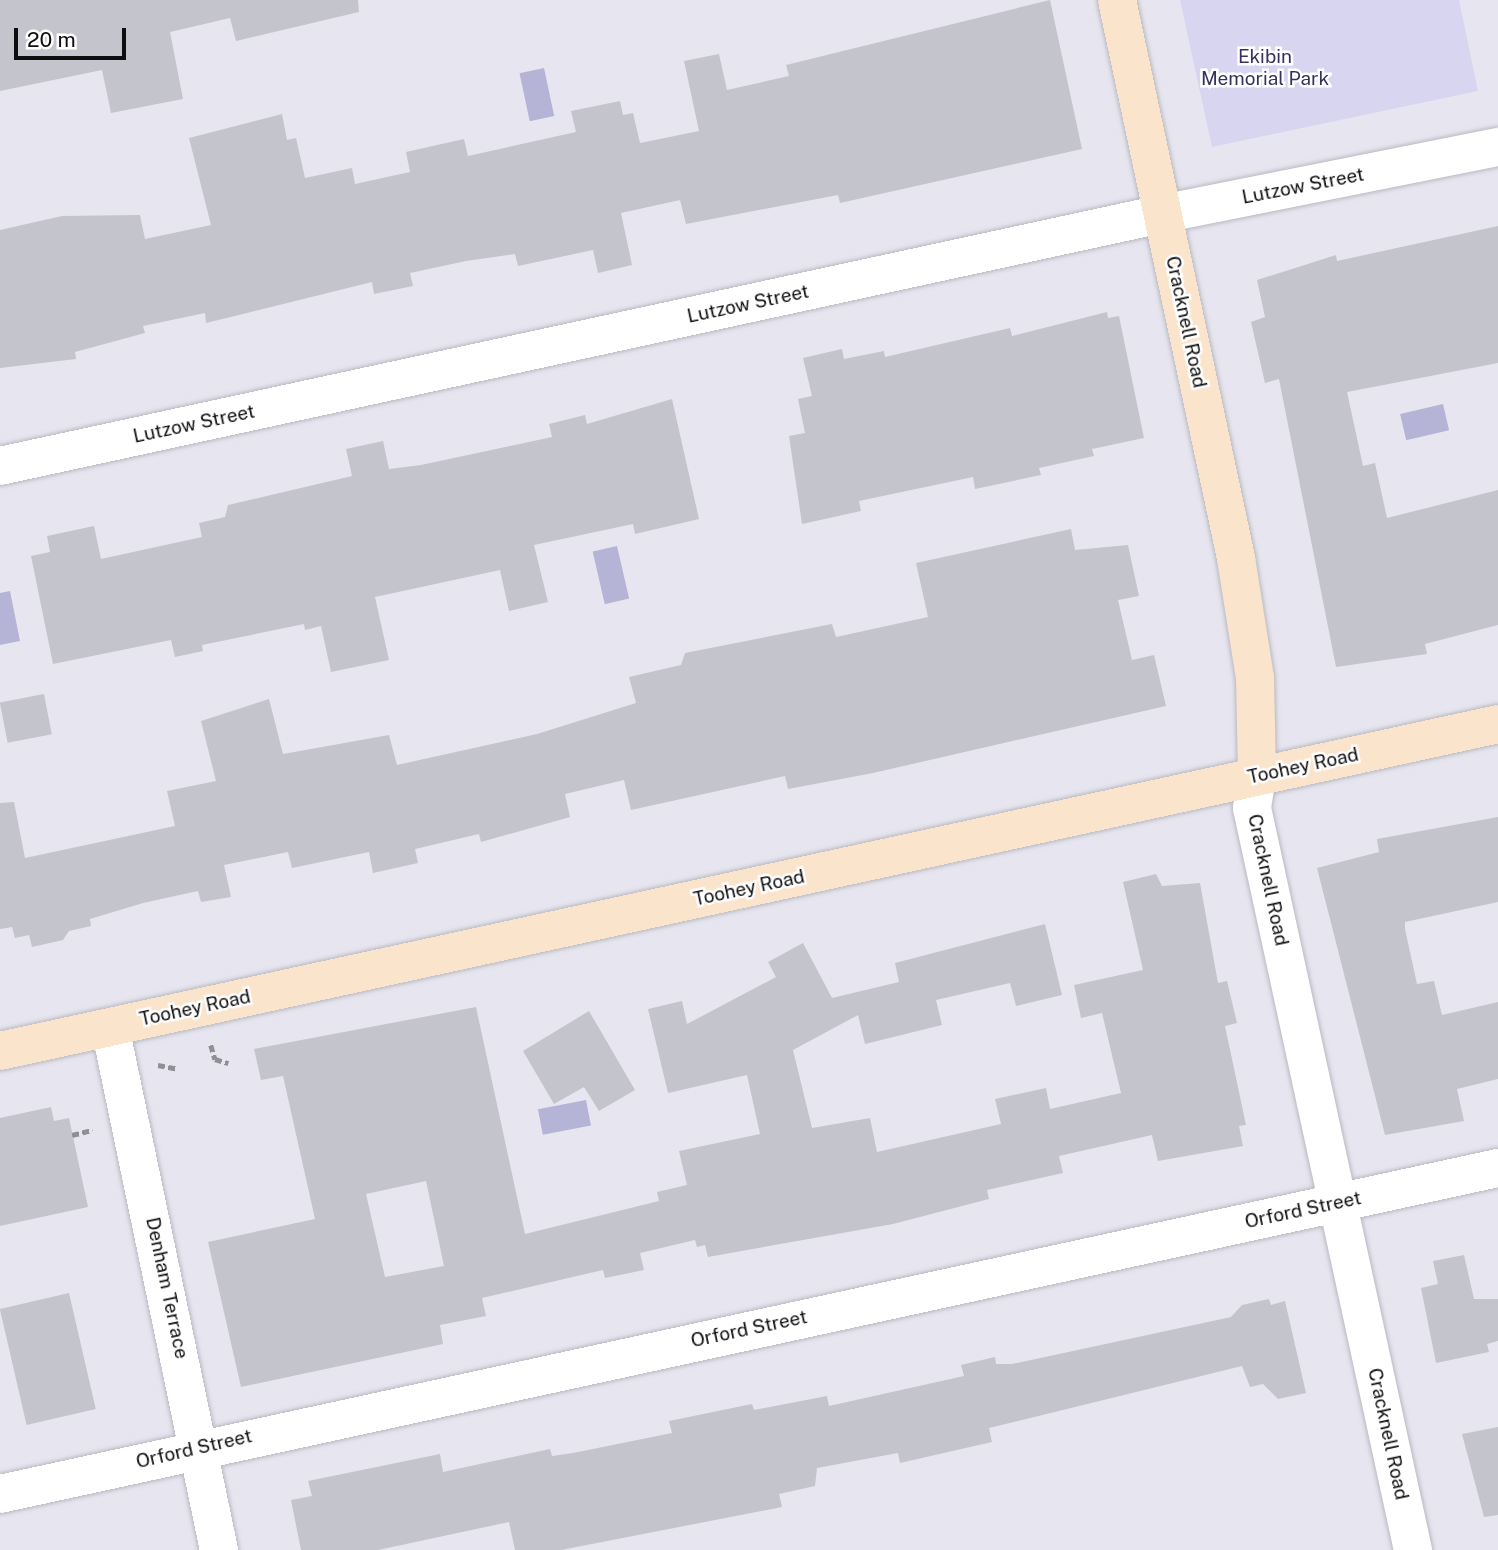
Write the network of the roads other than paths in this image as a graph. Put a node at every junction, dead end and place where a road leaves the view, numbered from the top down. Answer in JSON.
{"nodes":[{"id":1,"x":1117,"y":0,"type":"edge"},
{"id":2,"x":1498,"y":148,"type":"edge"},
{"id":3,"x":1162,"y":214,"type":"junction"},
{"id":4,"x":0,"y":466,"type":"edge"},
{"id":5,"x":1498,"y":724,"type":"edge"},
{"id":6,"x":1257,"y":776,"type":"junction"},
{"id":7,"x":110,"y":1027,"type":"junction"},
{"id":8,"x":0,"y":1051,"type":"edge"},
{"id":9,"x":1498,"y":1168,"type":"edge"},
{"id":10,"x":1337,"y":1203,"type":"junction"},
{"id":11,"x":197,"y":1448,"type":"junction"},
{"id":12,"x":0,"y":1493,"type":"edge"},
{"id":13,"x":219,"y":1550,"type":"edge"},
{"id":14,"x":1413,"y":1550,"type":"edge"}],
"edges":[{"from":1,"to":3,"type":"main road","name":"Cracknell Road"},
{"from":2,"to":3,"type":"street","name":"Lutzow Street"},
{"from":3,"to":4,"type":"street","name":"Lutzow Street"},
{"from":3,"to":6,"type":"main road","name":"Cracknell Road"},
{"from":5,"to":6,"type":"main road","name":"Toohey Road"},
{"from":6,"to":7,"type":"main road","name":"Toohey Road"},
{"from":6,"to":10,"type":"street","name":"Cracknell Road"},
{"from":7,"to":8,"type":"main road","name":"Toohey Road"},
{"from":7,"to":11,"type":"street","name":"Denham Terrace"},
{"from":9,"to":10,"type":"street","name":"Orford Street"},
{"from":10,"to":11,"type":"street","name":"Orford Street"},
{"from":10,"to":14,"type":"street","name":"Cracknell Road"},
{"from":11,"to":12,"type":"street","name":"Orford Street"},
{"from":11,"to":13,"type":"street","name":"Denham Terrace"}]}
